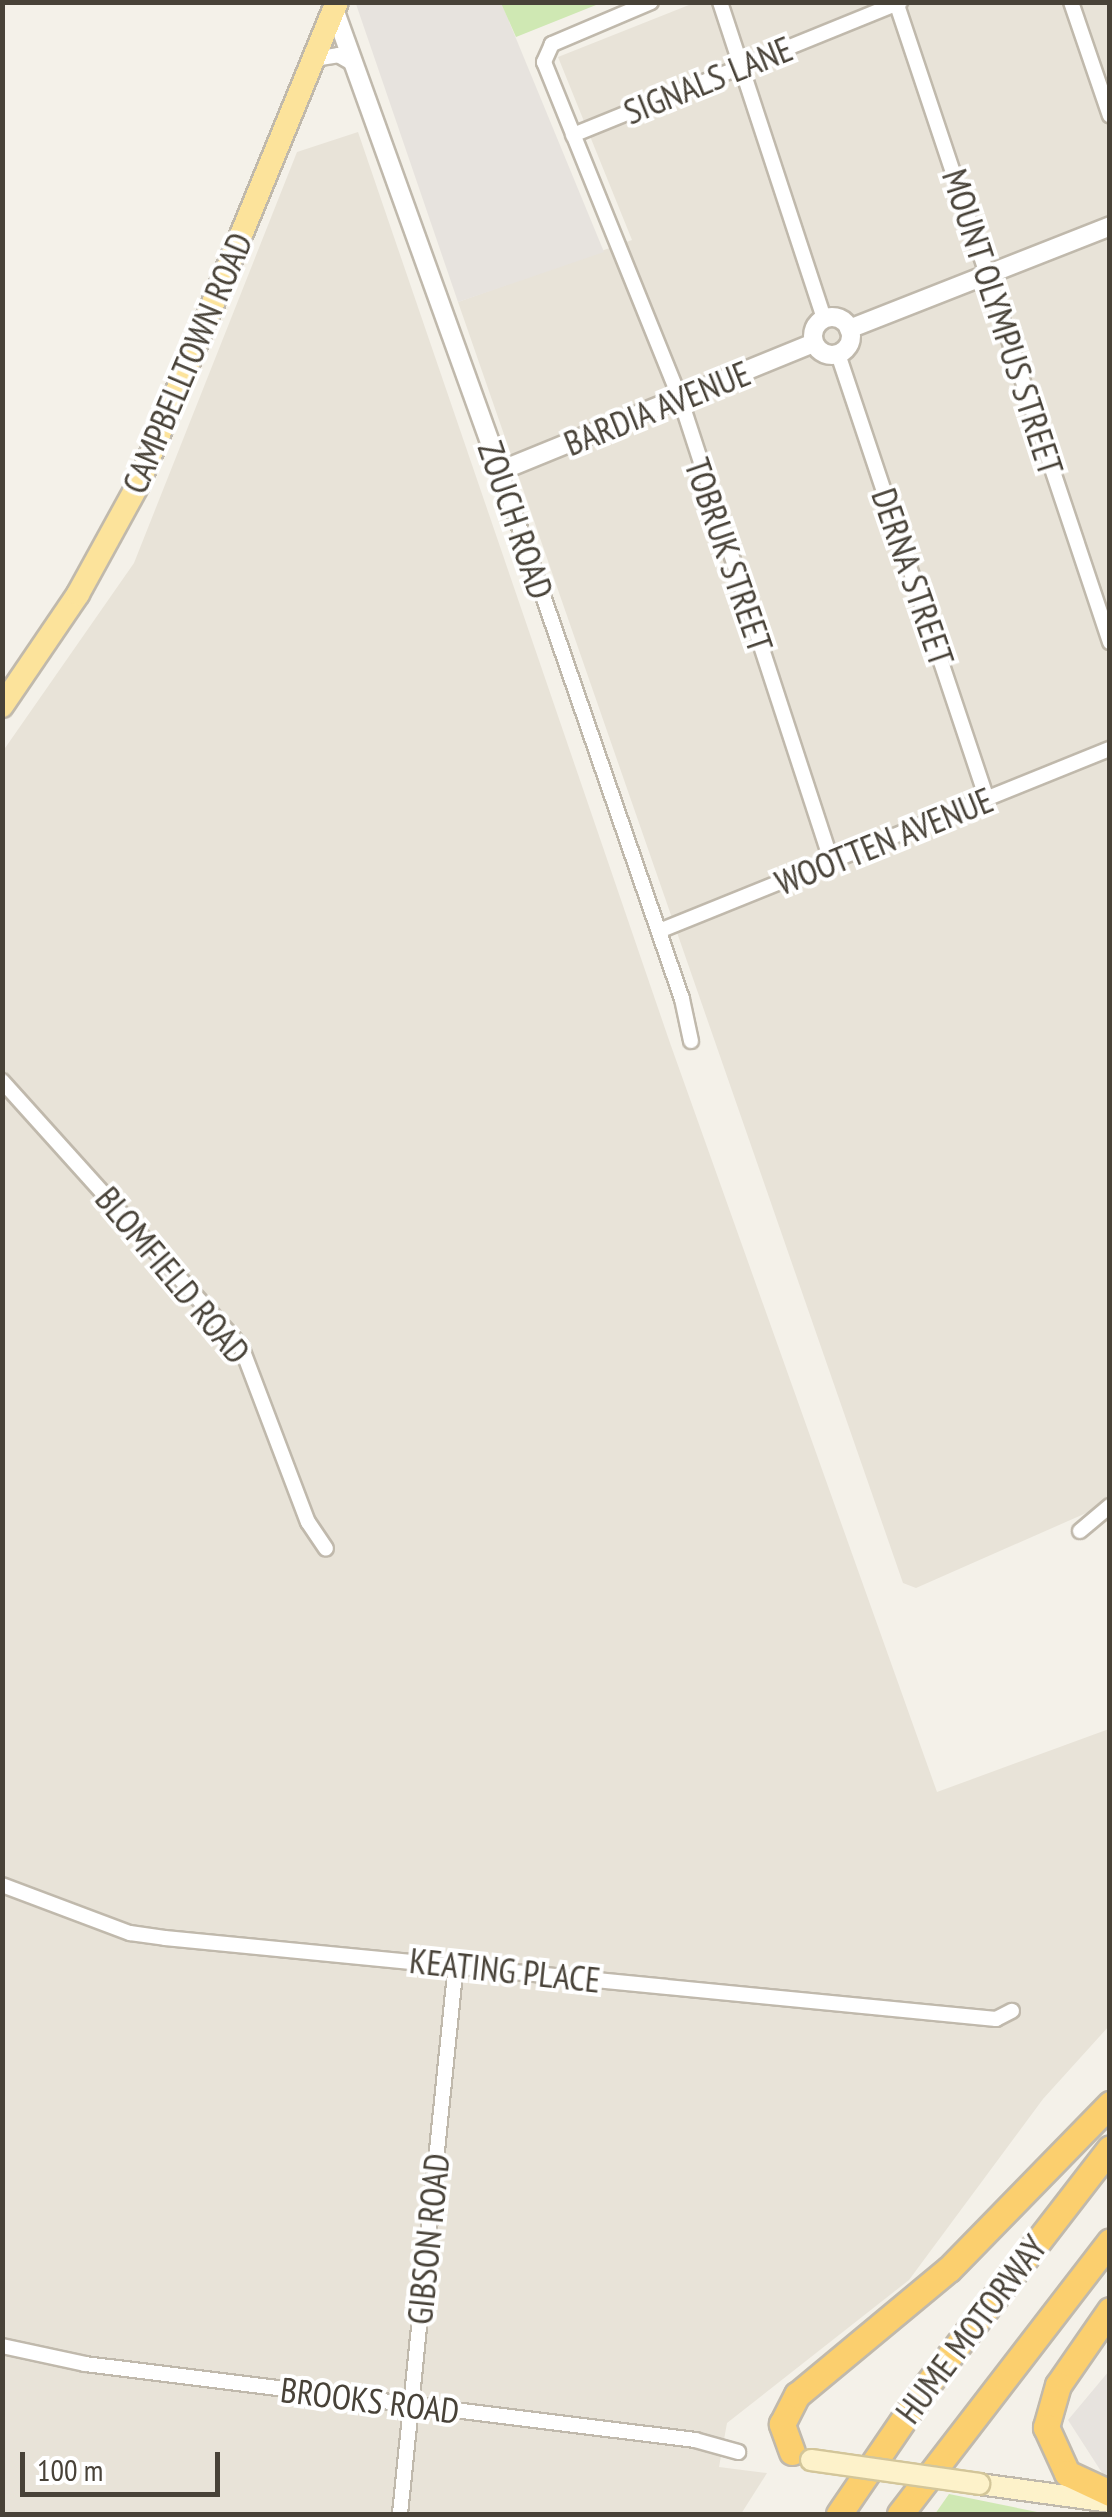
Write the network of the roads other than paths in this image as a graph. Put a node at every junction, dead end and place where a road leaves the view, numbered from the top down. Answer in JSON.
{"nodes":[{"id":1,"x":651,"y":2,"type":"edge"},
{"id":2,"x":720,"y":2,"type":"edge"},
{"id":3,"x":1071,"y":2,"type":"edge"},
{"id":4,"x":897,"y":3,"type":"edge"},
{"id":5,"x":335,"y":5,"type":"edge"},
{"id":6,"x":314,"y":60,"type":"junction"},
{"id":7,"x":354,"y":65,"type":"junction"},
{"id":8,"x":742,"y":66,"type":"junction"},
{"id":9,"x":1110,"y":116,"type":"edge"},
{"id":10,"x":572,"y":134,"type":"junction"},
{"id":11,"x":1110,"y":226,"type":"edge"},
{"id":12,"x":987,"y":275,"type":"junction"},
{"id":13,"x":824,"y":319,"type":"junction"},
{"id":14,"x":849,"y":329,"type":"junction"},
{"id":15,"x":814,"y":343,"type":"junction"},
{"id":16,"x":838,"y":354,"type":"junction"},
{"id":17,"x":680,"y":398,"type":"junction"},
{"id":18,"x":500,"y":471,"type":"junction"},
{"id":19,"x":1110,"y":642,"type":"edge"},
{"id":20,"x":2,"y":706,"type":"edge"},
{"id":21,"x":1110,"y":750,"type":"edge"},
{"id":22,"x":987,"y":799,"type":"junction"},
{"id":23,"x":832,"y":862,"type":"junction"},
{"id":24,"x":659,"y":931,"type":"junction"},
{"id":25,"x":691,"y":1041,"type":"dead end"},
{"id":26,"x":2,"y":1080,"type":"edge"},
{"id":27,"x":1110,"y":1506,"type":"edge"},
{"id":28,"x":1080,"y":1531,"type":"dead end"},
{"id":29,"x":326,"y":1549,"type":"dead end"},
{"id":30,"x":2,"y":1885,"type":"edge"},
{"id":31,"x":456,"y":1964,"type":"junction"},
{"id":32,"x":1012,"y":2011,"type":"dead end"},
{"id":33,"x":1110,"y":2104,"type":"edge"},
{"id":34,"x":1110,"y":2148,"type":"edge"},
{"id":35,"x":1110,"y":2241,"type":"edge"},
{"id":36,"x":1110,"y":2310,"type":"edge"},
{"id":37,"x":2,"y":2346,"type":"edge"},
{"id":38,"x":411,"y":2404,"type":"junction"},
{"id":39,"x":738,"y":2452,"type":"dead end"},
{"id":40,"x":802,"y":2456,"type":"joint"},
{"id":41,"x":1110,"y":2493,"type":"edge"},
{"id":42,"x":1110,"y":2502,"type":"edge"},
{"id":43,"x":400,"y":2514,"type":"edge"},
{"id":44,"x":839,"y":2514,"type":"edge"},
{"id":45,"x":900,"y":2514,"type":"edge"}],
"edges":[{"from":1,"to":10,"type":"street","name":"TOBRUK STREET"},
{"from":2,"to":8,"type":"street"},
{"from":3,"to":9,"type":"street"},
{"from":4,"to":8,"type":"street","name":"SIGNALS LANE"},
{"from":4,"to":12,"type":"street","name":"MOUNT OLYMPUS STREET"},
{"from":5,"to":6,"type":"main road","name":"CAMPBELLTOWN ROAD"},
{"from":5,"to":7,"type":"street","name":"ZOUCH ROAD"},
{"from":6,"to":7,"type":"street"},
{"from":6,"to":20,"type":"main road","name":"CAMPBELLTOWN ROAD"},
{"from":7,"to":18,"type":"street","name":"ZOUCH ROAD"},
{"from":8,"to":10,"type":"street","name":"SIGNALS LANE"},
{"from":8,"to":13,"type":"street"},
{"from":10,"to":17,"type":"street","name":"TOBRUK STREET"},
{"from":11,"to":12,"type":"street"},
{"from":12,"to":14,"type":"street"},
{"from":12,"to":19,"type":"street","name":"MOUNT OLYMPUS STREET"},
{"from":13,"to":14,"type":"street"},
{"from":13,"to":15,"type":"street"},
{"from":14,"to":16,"type":"street"},
{"from":15,"to":16,"type":"street"},
{"from":15,"to":17,"type":"street","name":"BARDIA AVENUE"},
{"from":16,"to":22,"type":"street","name":"DERNA STREET"},
{"from":17,"to":18,"type":"street","name":"BARDIA AVENUE"},
{"from":17,"to":23,"type":"street","name":"TOBRUK STREET"},
{"from":18,"to":24,"type":"street","name":"ZOUCH ROAD"},
{"from":21,"to":22,"type":"street","name":"WOOTTEN AVENUE"},
{"from":22,"to":23,"type":"street","name":"WOOTTEN AVENUE"},
{"from":23,"to":24,"type":"street","name":"WOOTTEN AVENUE"},
{"from":24,"to":25,"type":"street","name":"ZOUCH ROAD"},
{"from":26,"to":29,"type":"street","name":"BLOMFIELD ROAD"},
{"from":27,"to":28,"type":"street"},
{"from":30,"to":31,"type":"street","name":"KEATING PLACE"},
{"from":31,"to":32,"type":"street","name":"KEATING PLACE"},
{"from":31,"to":38,"type":"street","name":"GIBSON ROAD"},
{"from":33,"to":40,"type":"highway"},
{"from":34,"to":44,"type":"highway","name":"HUME MOTORWAY"},
{"from":35,"to":45,"type":"highway","name":"HUME MOTORWAY"},
{"from":36,"to":41,"type":"highway"},
{"from":37,"to":38,"type":"street","name":"BROOKS ROAD"},
{"from":38,"to":39,"type":"street","name":"BROOKS ROAD"},
{"from":38,"to":43,"type":"street","name":"GIBSON ROAD"},
{"from":40,"to":42,"type":"main road","bridge":true}]}
